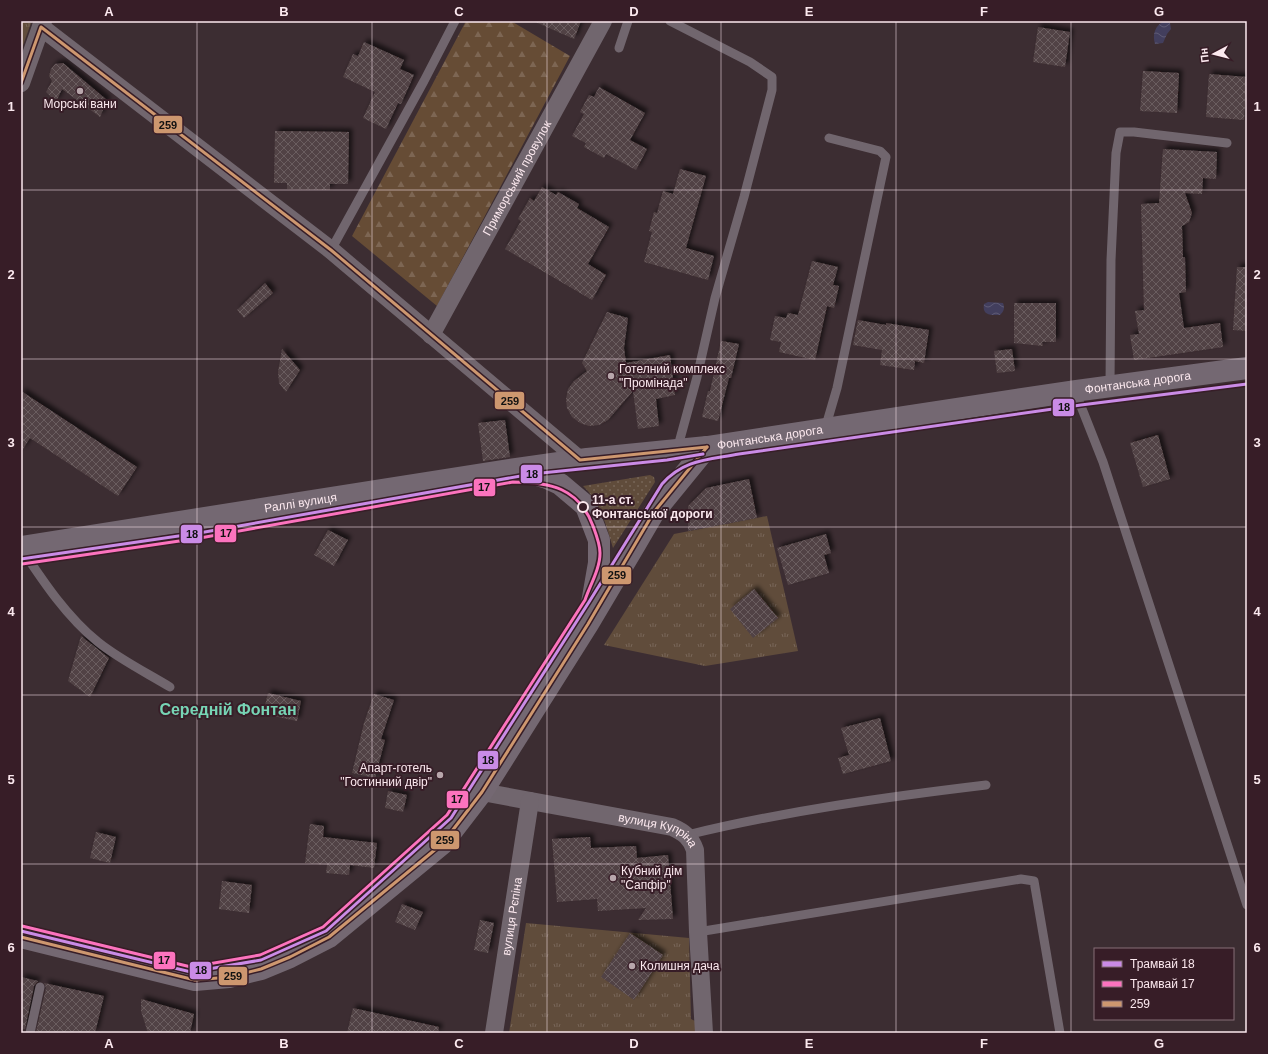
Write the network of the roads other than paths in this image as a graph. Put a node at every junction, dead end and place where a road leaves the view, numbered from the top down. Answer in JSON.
{"nodes":[{"id":1,"x":455,"y":21,"type":"edge"},
{"id":2,"x":603,"y":21,"type":"edge"},
{"id":3,"x":628,"y":21,"type":"edge"},
{"id":4,"x":670,"y":21,"type":"edge"},
{"id":5,"x":42,"y":24,"type":"edge"},
{"id":6,"x":618,"y":48,"type":"dead end"},
{"id":7,"x":21,"y":83,"type":"edge"},
{"id":8,"x":828,"y":138,"type":"dead end"},
{"id":9,"x":1227,"y":143,"type":"dead end"},
{"id":10,"x":331,"y":250,"type":"junction"},
{"id":11,"x":431,"y":336,"type":"junction"},
{"id":12,"x":1247,"y":368,"type":"edge"},
{"id":13,"x":1110,"y":386,"type":"junction"},
{"id":14,"x":1075,"y":391,"type":"junction"},
{"id":15,"x":825,"y":428,"type":"junction"},
{"id":16,"x":707,"y":447,"type":"junction"},
{"id":17,"x":677,"y":450,"type":"junction"},
{"id":18,"x":580,"y":460,"type":"junction"},
{"id":19,"x":515,"y":469,"type":"junction"},
{"id":20,"x":21,"y":548,"type":"edge"},
{"id":21,"x":588,"y":624,"type":"junction"},
{"id":22,"x":170,"y":687,"type":"dead end"},
{"id":23,"x":986,"y":785,"type":"dead end"},
{"id":24,"x":482,"y":792,"type":"junction"},
{"id":25,"x":530,"y":801,"type":"junction"},
{"id":26,"x":687,"y":835,"type":"junction"},
{"id":27,"x":1247,"y":905,"type":"edge"},
{"id":28,"x":698,"y":932,"type":"junction"},
{"id":29,"x":21,"y":937,"type":"edge"},
{"id":30,"x":40,"y":987,"type":"dead end"},
{"id":31,"x":30,"y":1033,"type":"edge"},
{"id":32,"x":494,"y":1033,"type":"edge"},
{"id":33,"x":704,"y":1033,"type":"edge"},
{"id":34,"x":1060,"y":1033,"type":"edge"}],
"edges":[{"from":1,"to":10,"type":"lane"},
{"from":2,"to":11,"type":"street","name":"Приморський провулок"},
{"from":3,"to":6,"type":"lane"},
{"from":4,"to":17,"type":"lane"},
{"from":5,"to":7,"type":"street"},
{"from":5,"to":10,"type":"street"},
{"from":8,"to":15,"type":"lane"},
{"from":9,"to":13,"type":"lane"},
{"from":10,"to":11,"type":"street"},
{"from":11,"to":18,"type":"street"},
{"from":12,"to":13,"type":"main road","name":"Фонтанська дорога"},
{"from":13,"to":14,"type":"main road","name":"Фонтанська дорога"},
{"from":14,"to":15,"type":"main road","name":"Фонтанська дорога"},
{"from":14,"to":27,"type":"lane"},
{"from":15,"to":16,"type":"main road","name":"Фонтанська дорога"},
{"from":16,"to":17,"type":"main road","name":"Раллі вулиця"},
{"from":16,"to":21,"type":"main road","name":"Фонтанська дорога"},
{"from":17,"to":18,"type":"main road","name":"Раллі вулиця"},
{"from":18,"to":19,"type":"main road","name":"Раллі вулиця"},
{"from":19,"to":20,"type":"main road","name":"Раллі вулиця"},
{"from":19,"to":21,"type":"main road"},
{"from":20,"to":22,"type":"lane"},
{"from":21,"to":24,"type":"main road","name":"Фонтанська дорога"},
{"from":23,"to":26,"type":"lane"},
{"from":24,"to":25,"type":"street","name":"вулиця Купріна"},
{"from":24,"to":29,"type":"main road","name":"Фонтанська дорога"},
{"from":25,"to":26,"type":"street","name":"вулиця Купріна"},
{"from":25,"to":32,"type":"street","name":"вулиця Рєпіна"},
{"from":26,"to":28,"type":"street","name":"вулиця Купріна"},
{"from":28,"to":33,"type":"street","name":"вулиця Купріна"},
{"from":28,"to":34,"type":"lane"},
{"from":30,"to":31,"type":"lane"}]}
